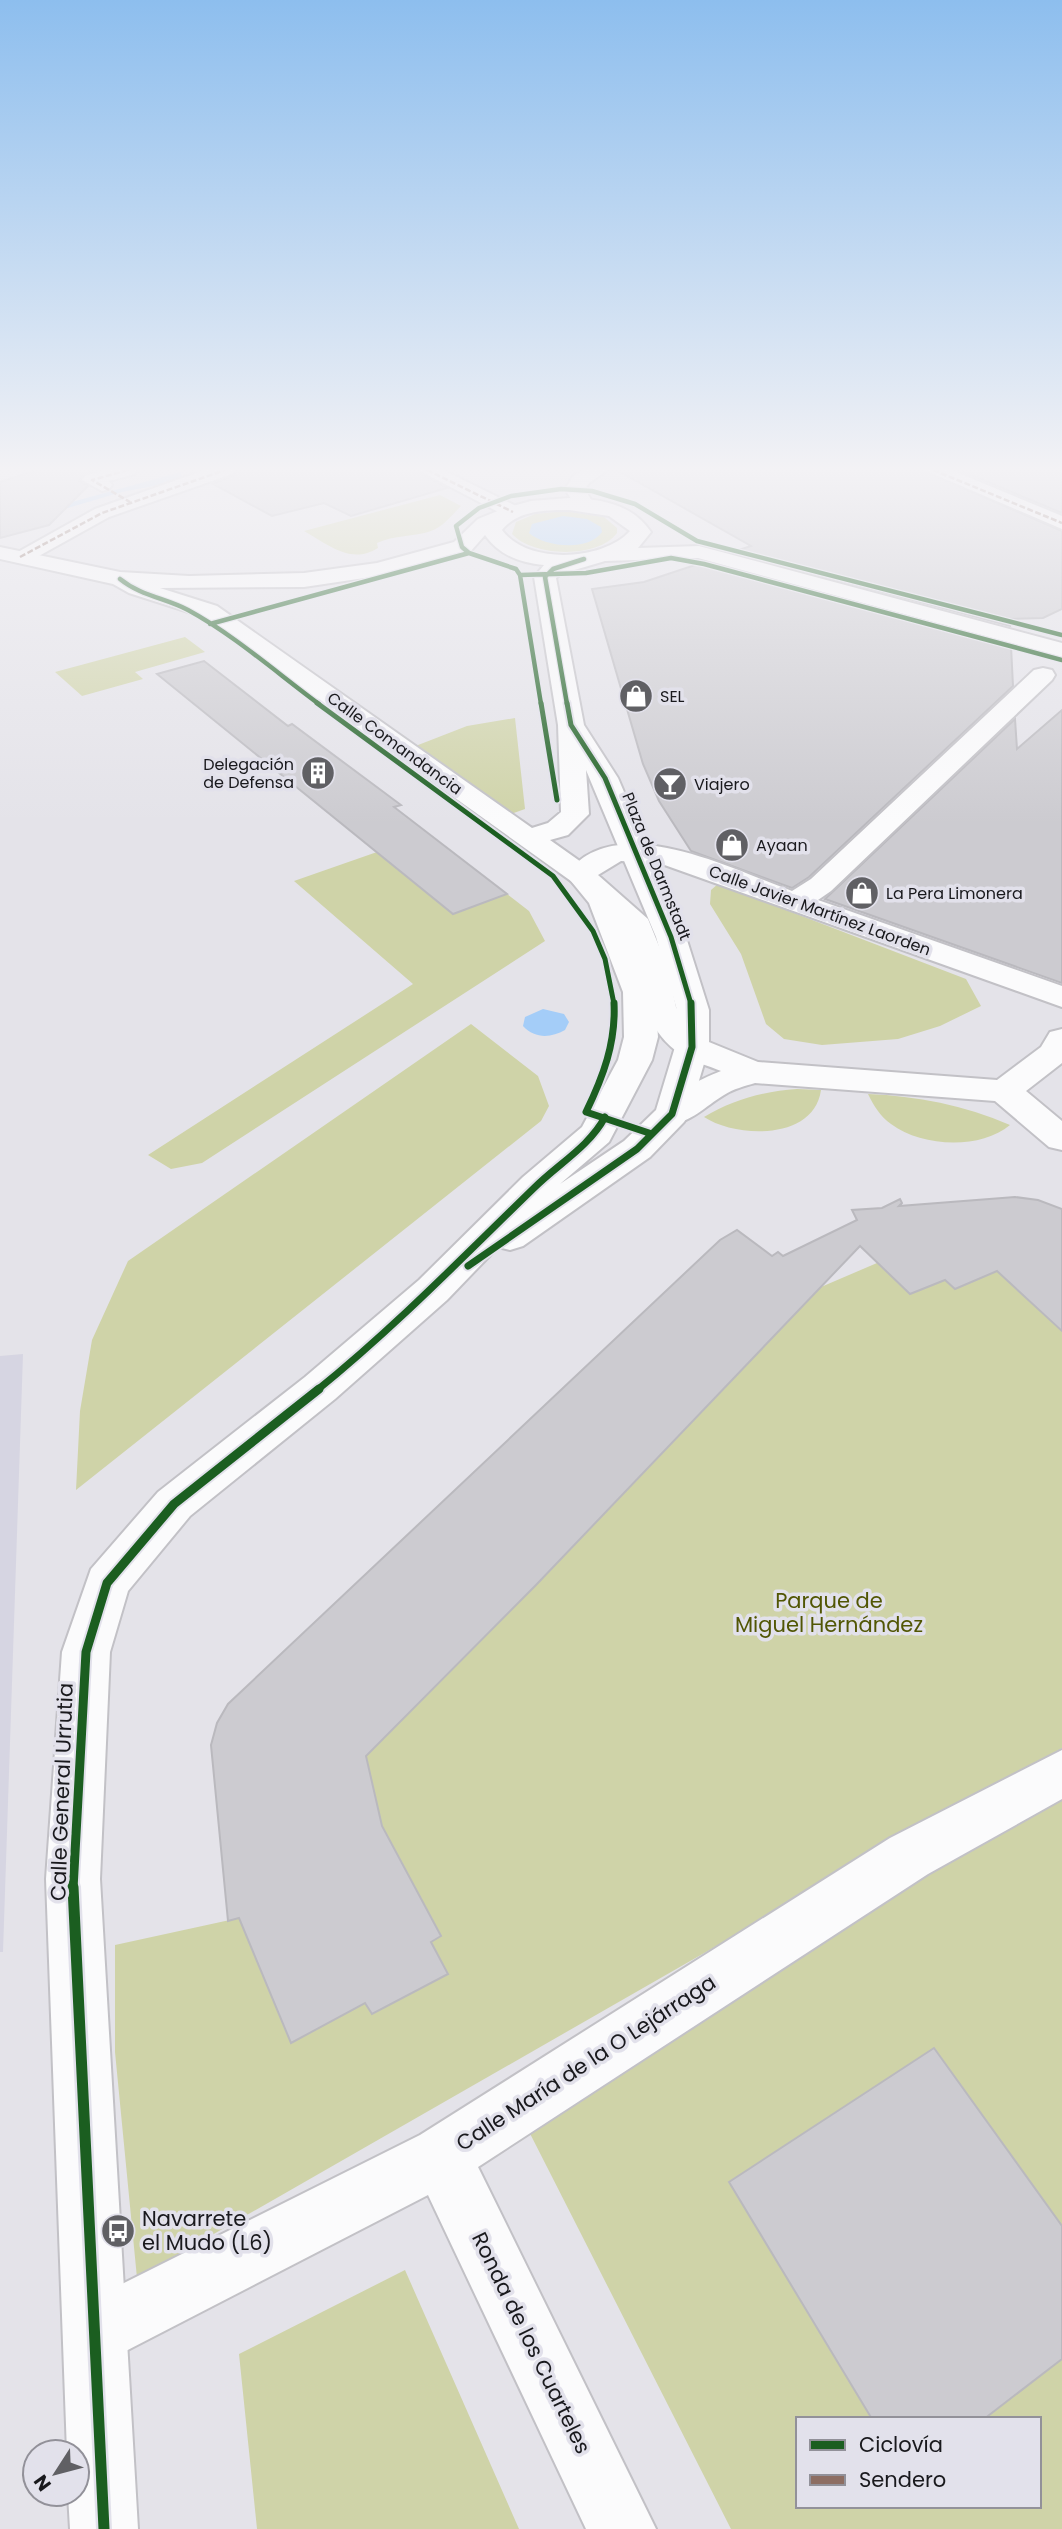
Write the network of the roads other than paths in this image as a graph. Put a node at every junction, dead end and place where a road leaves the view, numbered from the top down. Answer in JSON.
{"nodes":[{"id":1,"x":138,"y":588,"type":"edge"},
{"id":2,"x":230,"y":588,"type":"edge"},
{"id":3,"x":547,"y":588,"type":"edge"},
{"id":4,"x":832,"y":588,"type":"edge"},
{"id":5,"x":209,"y":611,"type":"junction"},
{"id":6,"x":1062,"y":650,"type":"edge"},
{"id":7,"x":1043,"y":675,"type":"dead end"},
{"id":8,"x":571,"y":725,"type":"junction"},
{"id":9,"x":527,"y":838,"type":"junction"},
{"id":10,"x":638,"y":850,"type":"junction"},
{"id":11,"x":581,"y":875,"type":"junction"},
{"id":12,"x":795,"y":902,"type":"junction"},
{"id":13,"x":1062,"y":997,"type":"edge"},
{"id":14,"x":1062,"y":1039,"type":"edge"},
{"id":15,"x":692,"y":1048,"type":"junction"},
{"id":16,"x":752,"y":1072,"type":"junction"},
{"id":17,"x":1004,"y":1091,"type":"junction"},
{"id":18,"x":672,"y":1114,"type":"junction"},
{"id":19,"x":1062,"y":1139,"type":"edge"},
{"id":20,"x":433,"y":1290,"type":"junction"},
{"id":21,"x":1062,"y":1773,"type":"edge"},
{"id":22,"x":441,"y":2156,"type":"junction"},
{"id":23,"x":97,"y":2331,"type":"junction"},
{"id":24,"x":104,"y":2529,"type":"edge"},
{"id":25,"x":622,"y":2529,"type":"edge"}],
"edges":[{"from":1,"to":5,"type":"main road","name":"Calle Comandancia"},
{"from":2,"to":5,"type":"main road"},
{"from":3,"to":8,"type":"main road"},
{"from":4,"to":6,"type":"main road"},
{"from":5,"to":9,"type":"main road","name":"Calle Comandancia"},
{"from":7,"to":12,"type":"main road"},
{"from":8,"to":9,"type":"main road"},
{"from":8,"to":10,"type":"main road","name":"Plaza de Darmstadt"},
{"from":9,"to":11,"type":"main road","name":"Calle Comandancia"},
{"from":10,"to":11,"type":"main road","name":"Calle Javier Martínez Laorden"},
{"from":10,"to":12,"type":"main road","name":"Calle Javier Martínez Laorden"},
{"from":10,"to":15,"type":"main road","name":"Plaza de Darmstadt"},
{"from":11,"to":15,"type":"main road"},
{"from":11,"to":20,"type":"main road","name":"Calle General Urrutia"},
{"from":12,"to":13,"type":"main road","name":"Calle Javier Martínez Laorden"},
{"from":14,"to":17,"type":"main road"},
{"from":15,"to":16,"type":"main road"},
{"from":15,"to":18,"type":"main road","name":"Calle General Urrutia"},
{"from":16,"to":17,"type":"main road"},
{"from":16,"to":18,"type":"main road"},
{"from":17,"to":19,"type":"main road"},
{"from":18,"to":20,"type":"main road","name":"Calle General Urrutia"},
{"from":20,"to":23,"type":"main road","name":"Calle General Urrutia"},
{"from":21,"to":22,"type":"main road","name":"Calle María de la O Lejárraga"},
{"from":22,"to":23,"type":"main road","name":"Calle María de la O Lejárraga"},
{"from":22,"to":25,"type":"main road","name":"Ronda de los Cuarteles"},
{"from":23,"to":24,"type":"main road","name":"Calle General Urrutia"}]}
